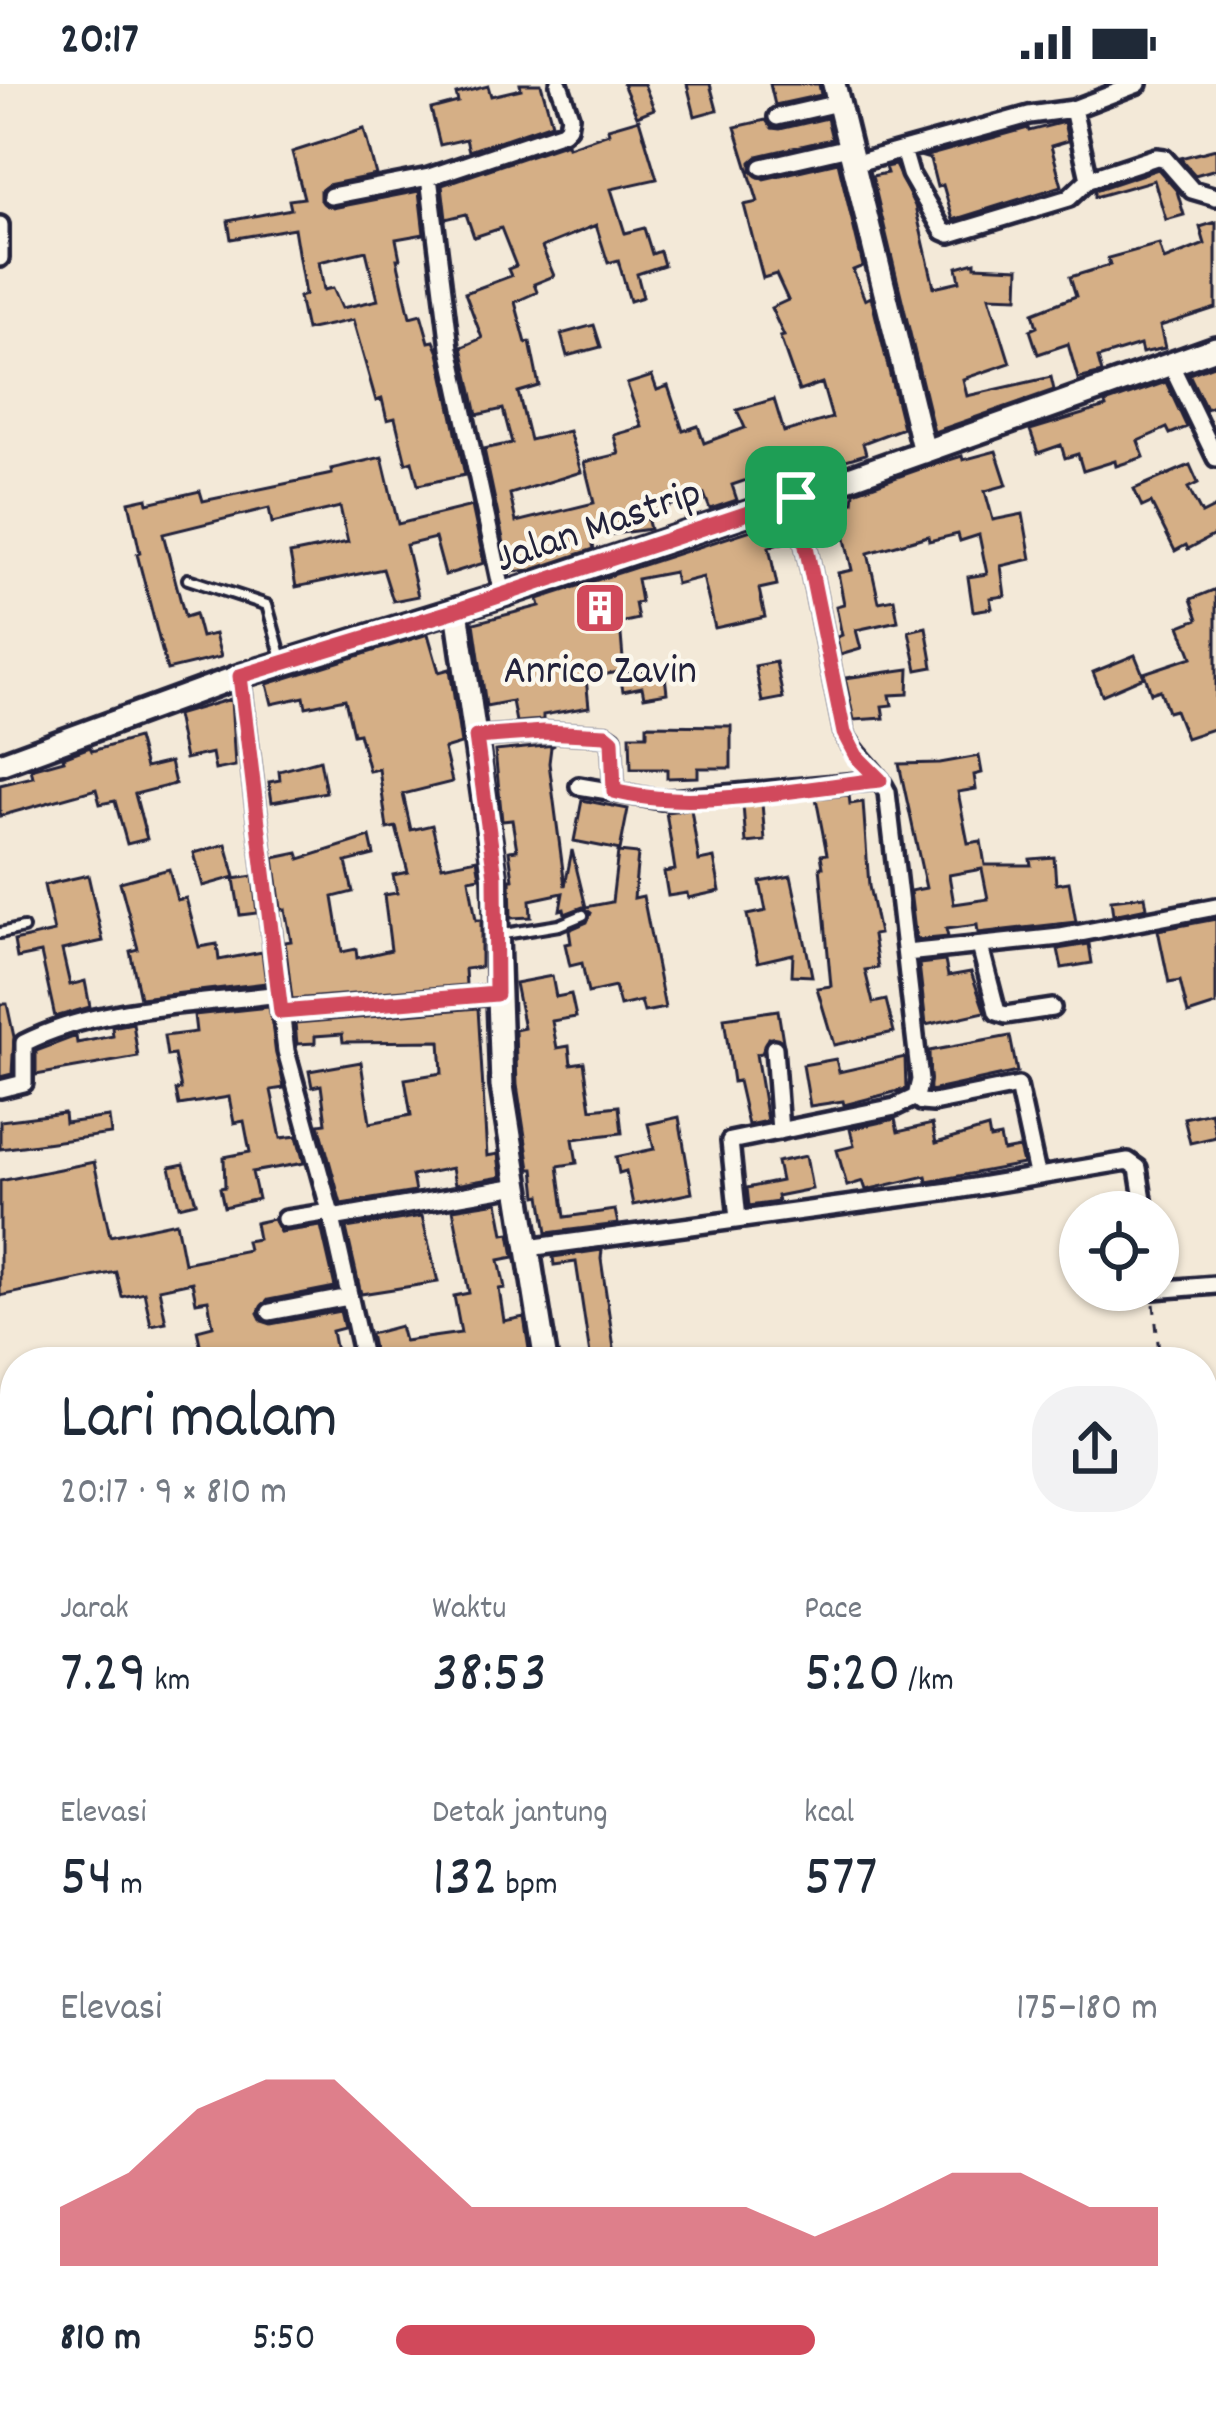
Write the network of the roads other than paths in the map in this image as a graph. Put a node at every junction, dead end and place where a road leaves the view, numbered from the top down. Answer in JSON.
{"nodes":[{"id":1,"x":559,"y":84,"type":"edge"},
{"id":2,"x":1138,"y":84,"type":"edge"},
{"id":3,"x":836,"y":93,"type":"edge"},
{"id":4,"x":1073,"y":109,"type":"junction"},
{"id":5,"x":777,"y":117,"type":"dead end"},
{"id":6,"x":903,"y":150,"type":"junction"},
{"id":7,"x":851,"y":156,"type":"junction"},
{"id":8,"x":762,"y":167,"type":"dead end"},
{"id":9,"x":429,"y":176,"type":"junction"},
{"id":10,"x":1089,"y":179,"type":"junction"},
{"id":11,"x":331,"y":196,"type":"dead end"},
{"id":12,"x":1216,"y":196,"type":"edge"},
{"id":13,"x":0,"y":225,"type":"edge"},
{"id":14,"x":0,"y":258,"type":"edge"},
{"id":15,"x":1216,"y":348,"type":"edge"},
{"id":16,"x":1171,"y":365,"type":"junction"},
{"id":17,"x":924,"y":452,"type":"junction"},
{"id":18,"x":1216,"y":458,"type":"edge"},
{"id":19,"x":796,"y":497,"type":"junction"},
{"id":20,"x":188,"y":579,"type":"dead end"},
{"id":21,"x":503,"y":595,"type":"junction"},
{"id":22,"x":457,"y":610,"type":"junction"},
{"id":23,"x":284,"y":664,"type":"junction"},
{"id":24,"x":240,"y":676,"type":"junction"},
{"id":25,"x":476,"y":737,"type":"junction"},
{"id":26,"x":0,"y":764,"type":"edge"},
{"id":27,"x":880,"y":780,"type":"junction"},
{"id":28,"x":579,"y":786,"type":"dead end"},
{"id":29,"x":614,"y":791,"type":"junction"},
{"id":30,"x":1216,"y":907,"type":"edge"},
{"id":31,"x":583,"y":915,"type":"dead end"},
{"id":32,"x":23,"y":928,"type":"dead end"},
{"id":33,"x":0,"y":933,"type":"edge"},
{"id":34,"x":496,"y":935,"type":"junction"},
{"id":35,"x":980,"y":946,"type":"junction"},
{"id":36,"x":906,"y":953,"type":"junction"},
{"id":37,"x":279,"y":994,"type":"junction"},
{"id":38,"x":496,"y":994,"type":"junction"},
{"id":39,"x":1052,"y":1008,"type":"dead end"},
{"id":40,"x":281,"y":1012,"type":"junction"},
{"id":41,"x":774,"y":1048,"type":"dead end"},
{"id":42,"x":0,"y":1089,"type":"edge"},
{"id":43,"x":916,"y":1097,"type":"junction"},
{"id":44,"x":780,"y":1131,"type":"junction"},
{"id":45,"x":1037,"y":1174,"type":"junction"},
{"id":46,"x":518,"y":1186,"type":"junction"},
{"id":47,"x":1140,"y":1191,"type":"edge"},
{"id":48,"x":332,"y":1215,"type":"junction"},
{"id":49,"x":285,"y":1219,"type":"dead end"},
{"id":50,"x":738,"y":1219,"type":"junction"},
{"id":51,"x":529,"y":1248,"type":"junction"},
{"id":52,"x":1216,"y":1285,"type":"edge"},
{"id":53,"x":1179,"y":1289,"type":"edge"},
{"id":54,"x":349,"y":1297,"type":"junction"},
{"id":55,"x":270,"y":1312,"type":"dead end"},
{"id":56,"x":361,"y":1347,"type":"edge"},
{"id":57,"x":544,"y":1347,"type":"edge"}],
"edges":[{"from":1,"to":9,"type":"street"},
{"from":2,"to":4,"type":"street"},
{"from":3,"to":5,"type":"street"},
{"from":3,"to":7,"type":"main road"},
{"from":4,"to":6,"type":"street"},
{"from":4,"to":10,"type":"street"},
{"from":6,"to":7,"type":"street"},
{"from":6,"to":10,"type":"street"},
{"from":7,"to":8,"type":"street"},
{"from":7,"to":17,"type":"main road"},
{"from":9,"to":11,"type":"street"},
{"from":9,"to":21,"type":"street"},
{"from":10,"to":12,"type":"street"},
{"from":13,"to":14,"type":"street"},
{"from":15,"to":16,"type":"main road","name":"Jalan Mastrip"},
{"from":16,"to":17,"type":"main road","name":"Jalan Mastrip"},
{"from":16,"to":18,"type":"street"},
{"from":17,"to":19,"type":"main road","name":"Jalan Mastrip"},
{"from":19,"to":21,"type":"main road","name":"Jalan Mastrip"},
{"from":19,"to":27,"type":"street"},
{"from":20,"to":23,"type":"lane"},
{"from":21,"to":22,"type":"main road","name":"Jalan Mastrip"},
{"from":22,"to":23,"type":"main road","name":"Jalan Mastrip"},
{"from":22,"to":25,"type":"main road"},
{"from":23,"to":24,"type":"main road","name":"Jalan Mastrip"},
{"from":24,"to":26,"type":"main road","name":"Jalan Mastrip"},
{"from":24,"to":37,"type":"street"},
{"from":25,"to":29,"type":"street"},
{"from":25,"to":34,"type":"main road"},
{"from":27,"to":29,"type":"street"},
{"from":27,"to":36,"type":"street"},
{"from":28,"to":29,"type":"street"},
{"from":30,"to":35,"type":"street"},
{"from":31,"to":34,"type":"lane"},
{"from":32,"to":33,"type":"lane"},
{"from":34,"to":38,"type":"main road"},
{"from":35,"to":36,"type":"street"},
{"from":35,"to":39,"type":"street"},
{"from":36,"to":43,"type":"street"},
{"from":37,"to":40,"type":"street"},
{"from":37,"to":42,"type":"street"},
{"from":38,"to":40,"type":"street"},
{"from":38,"to":46,"type":"main road"},
{"from":40,"to":48,"type":"street"},
{"from":41,"to":44,"type":"street"},
{"from":43,"to":44,"type":"street"},
{"from":43,"to":45,"type":"street"},
{"from":44,"to":50,"type":"street"},
{"from":45,"to":47,"type":"street"},
{"from":45,"to":50,"type":"street"},
{"from":46,"to":48,"type":"street"},
{"from":46,"to":51,"type":"main road"},
{"from":48,"to":49,"type":"street"},
{"from":48,"to":54,"type":"street"},
{"from":50,"to":51,"type":"street"},
{"from":51,"to":57,"type":"main road"},
{"from":52,"to":53,"type":"street"},
{"from":54,"to":55,"type":"street"},
{"from":54,"to":56,"type":"street"}]}
